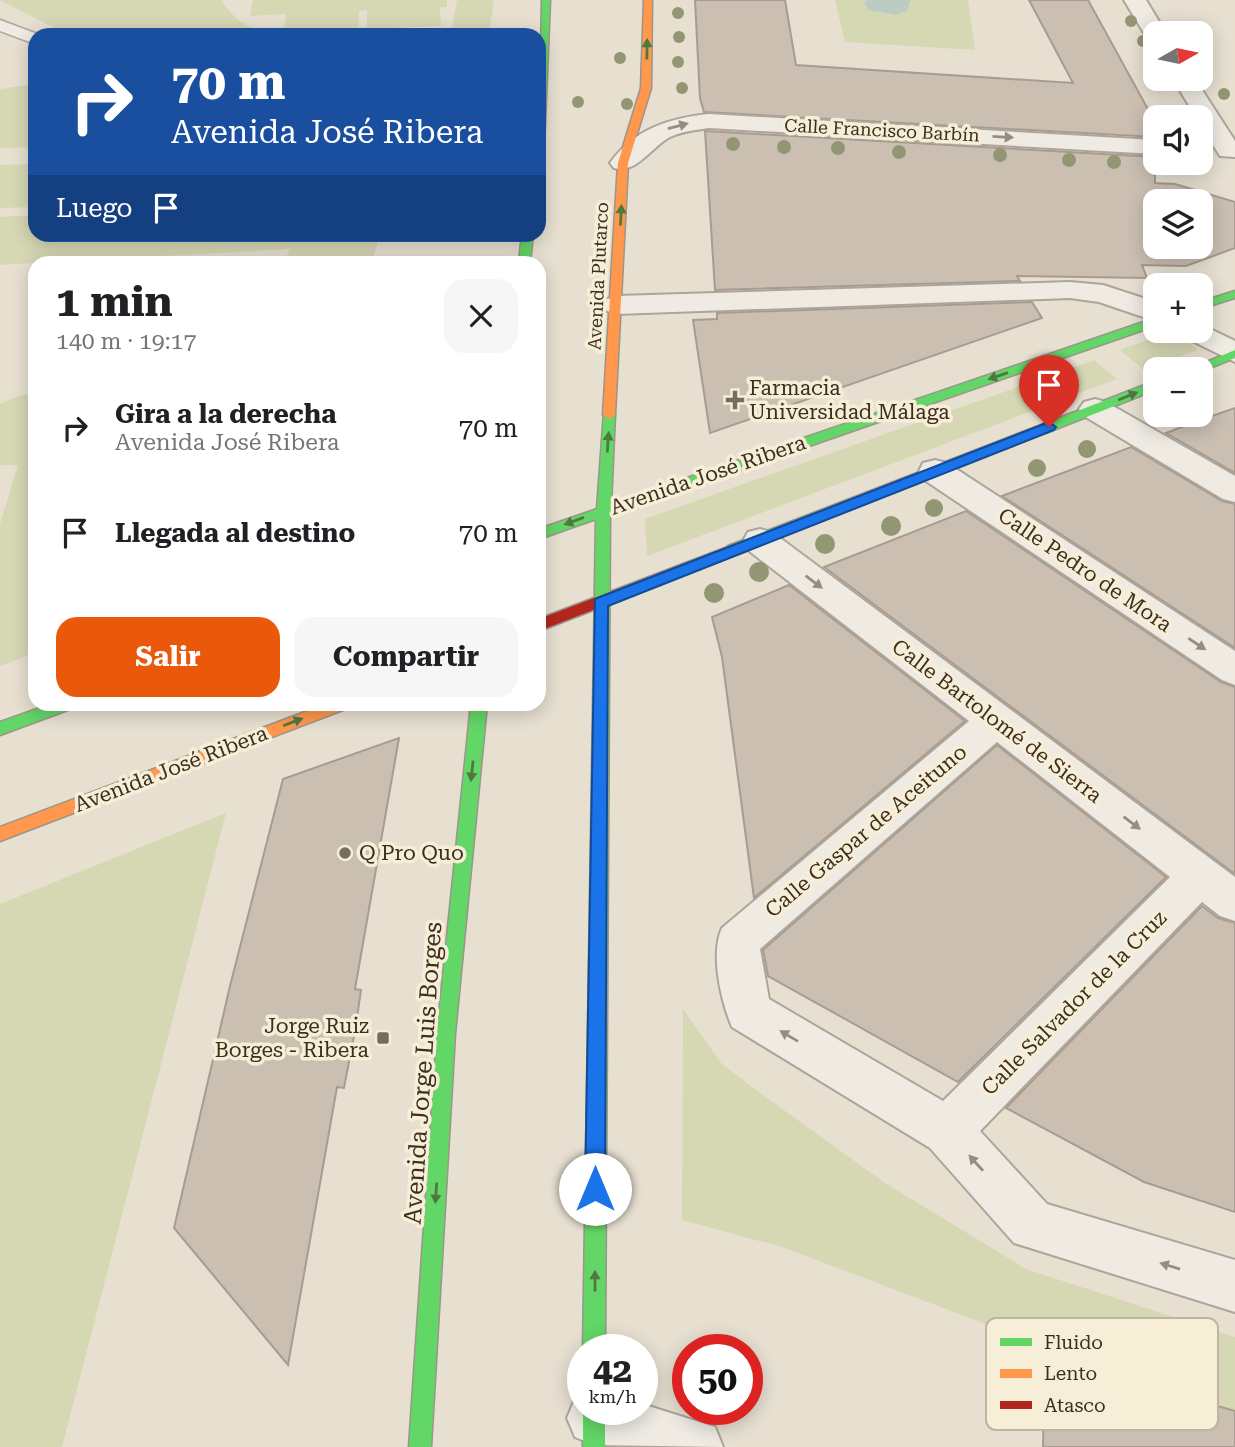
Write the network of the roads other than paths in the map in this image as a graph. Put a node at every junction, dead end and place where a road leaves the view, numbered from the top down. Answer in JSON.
{"nodes":[{"id":1,"x":546,"y":0,"type":"edge"},
{"id":2,"x":648,"y":0,"type":"edge"},
{"id":3,"x":1135,"y":0,"type":"edge"},
{"id":4,"x":1148,"y":21,"type":"edge"},
{"id":5,"x":0,"y":25,"type":"edge"},
{"id":6,"x":545,"y":28,"type":"edge"},
{"id":7,"x":28,"y":36,"type":"edge"},
{"id":8,"x":1192,"y":91,"type":"edge"},
{"id":9,"x":1143,"y":145,"type":"edge"},
{"id":10,"x":1213,"y":150,"type":"edge"},
{"id":11,"x":1232,"y":151,"type":"edge"},
{"id":12,"x":624,"y":163,"type":"junction"},
{"id":13,"x":1235,"y":294,"type":"edge"},
{"id":14,"x":1213,"y":302,"type":"edge"},
{"id":15,"x":617,"y":305,"type":"junction"},
{"id":16,"x":1143,"y":308,"type":"edge"},
{"id":17,"x":1143,"y":325,"type":"edge"},
{"id":18,"x":1213,"y":342,"type":"edge"},
{"id":19,"x":1235,"y":354,"type":"edge"},
{"id":20,"x":1213,"y":362,"type":"edge"},
{"id":21,"x":1143,"y":390,"type":"edge"},
{"id":22,"x":1095,"y":409,"type":"junction"},
{"id":23,"x":935,"y":471,"type":"junction"},
{"id":24,"x":1235,"y":491,"type":"edge"},
{"id":25,"x":604,"y":510,"type":"junction"},
{"id":26,"x":546,"y":531,"type":"edge"},
{"id":27,"x":760,"y":541,"type":"junction"},
{"id":28,"x":600,"y":603,"type":"junction"},
{"id":29,"x":546,"y":622,"type":"edge"},
{"id":30,"x":1235,"y":670,"type":"edge"},
{"id":31,"x":48,"y":711,"type":"edge"},
{"id":32,"x":324,"y":711,"type":"edge"},
{"id":33,"x":478,"y":711,"type":"edge"},
{"id":34,"x":996,"y":720,"type":"junction"},
{"id":35,"x":0,"y":729,"type":"edge"},
{"id":36,"x":0,"y":834,"type":"edge"},
{"id":37,"x":1200,"y":875,"type":"junction"},
{"id":38,"x":1235,"y":902,"type":"edge"},
{"id":39,"x":947,"y":1131,"type":"junction"},
{"id":40,"x":1235,"y":1286,"type":"edge"},
{"id":41,"x":594,"y":1334,"type":"edge"},
{"id":42,"x":598,"y":1425,"type":"edge"},
{"id":43,"x":420,"y":1447,"type":"edge"},
{"id":44,"x":695,"y":1447,"type":"edge"}],
"edges":[{"from":1,"to":6,"type":"main road"},
{"from":12,"to":2,"type":"main road","name":"Avenida Plutarco","one_way":true},
{"from":3,"to":4,"type":"street"},
{"from":5,"to":7,"type":"lane"},
{"from":8,"to":11,"type":"street"},
{"from":12,"to":9,"type":"street","name":"Calle Francisco Barbín","one_way":true},
{"from":10,"to":11,"type":"street"},
{"from":15,"to":12,"type":"main road","name":"Avenida Plutarco","one_way":true},
{"from":13,"to":14,"type":"main road"},
{"from":15,"to":16,"type":"street"},
{"from":25,"to":15,"type":"main road","name":"Avenida Plutarco","one_way":true},
{"from":17,"to":25,"type":"main road","name":"Avenida José Ribera","one_way":true},
{"from":18,"to":19,"type":"street"},
{"from":19,"to":20,"type":"main road"},
{"from":22,"to":21,"type":"main road","one_way":true},
{"from":22,"to":23,"type":"main road"},
{"from":22,"to":24,"type":"street"},
{"from":23,"to":27,"type":"main road"},
{"from":23,"to":30,"type":"street","name":"Calle Pedro de Mora","one_way":true},
{"from":25,"to":26,"type":"main road","name":"Avenida José Ribera","one_way":true},
{"from":25,"to":28,"type":"main road","name":"Avenida Plutarco"},
{"from":27,"to":28,"type":"main road"},
{"from":27,"to":34,"type":"street","name":"Calle Bartolomé de Sierra","one_way":true},
{"from":28,"to":29,"type":"main road"},
{"from":41,"to":28,"type":"main road","one_way":true},
{"from":31,"to":35,"type":"main road"},
{"from":36,"to":32,"type":"main road","name":"Avenida José Ribera","one_way":true},
{"from":33,"to":43,"type":"main road","name":"Avenida Jorge Luis Borges","one_way":true},
{"from":34,"to":37,"type":"street","name":"Calle Bartolomé de Sierra","one_way":true},
{"from":39,"to":34,"type":"street","name":"Calle Gaspar de Aceituno","one_way":true},
{"from":37,"to":38,"type":"street","name":"Calle Bartolomé de Sierra"},
{"from":37,"to":39,"type":"street","name":"Calle Salvador de la Cruz"},
{"from":40,"to":39,"type":"street","one_way":true},
{"from":42,"to":44,"type":"street"}]}
